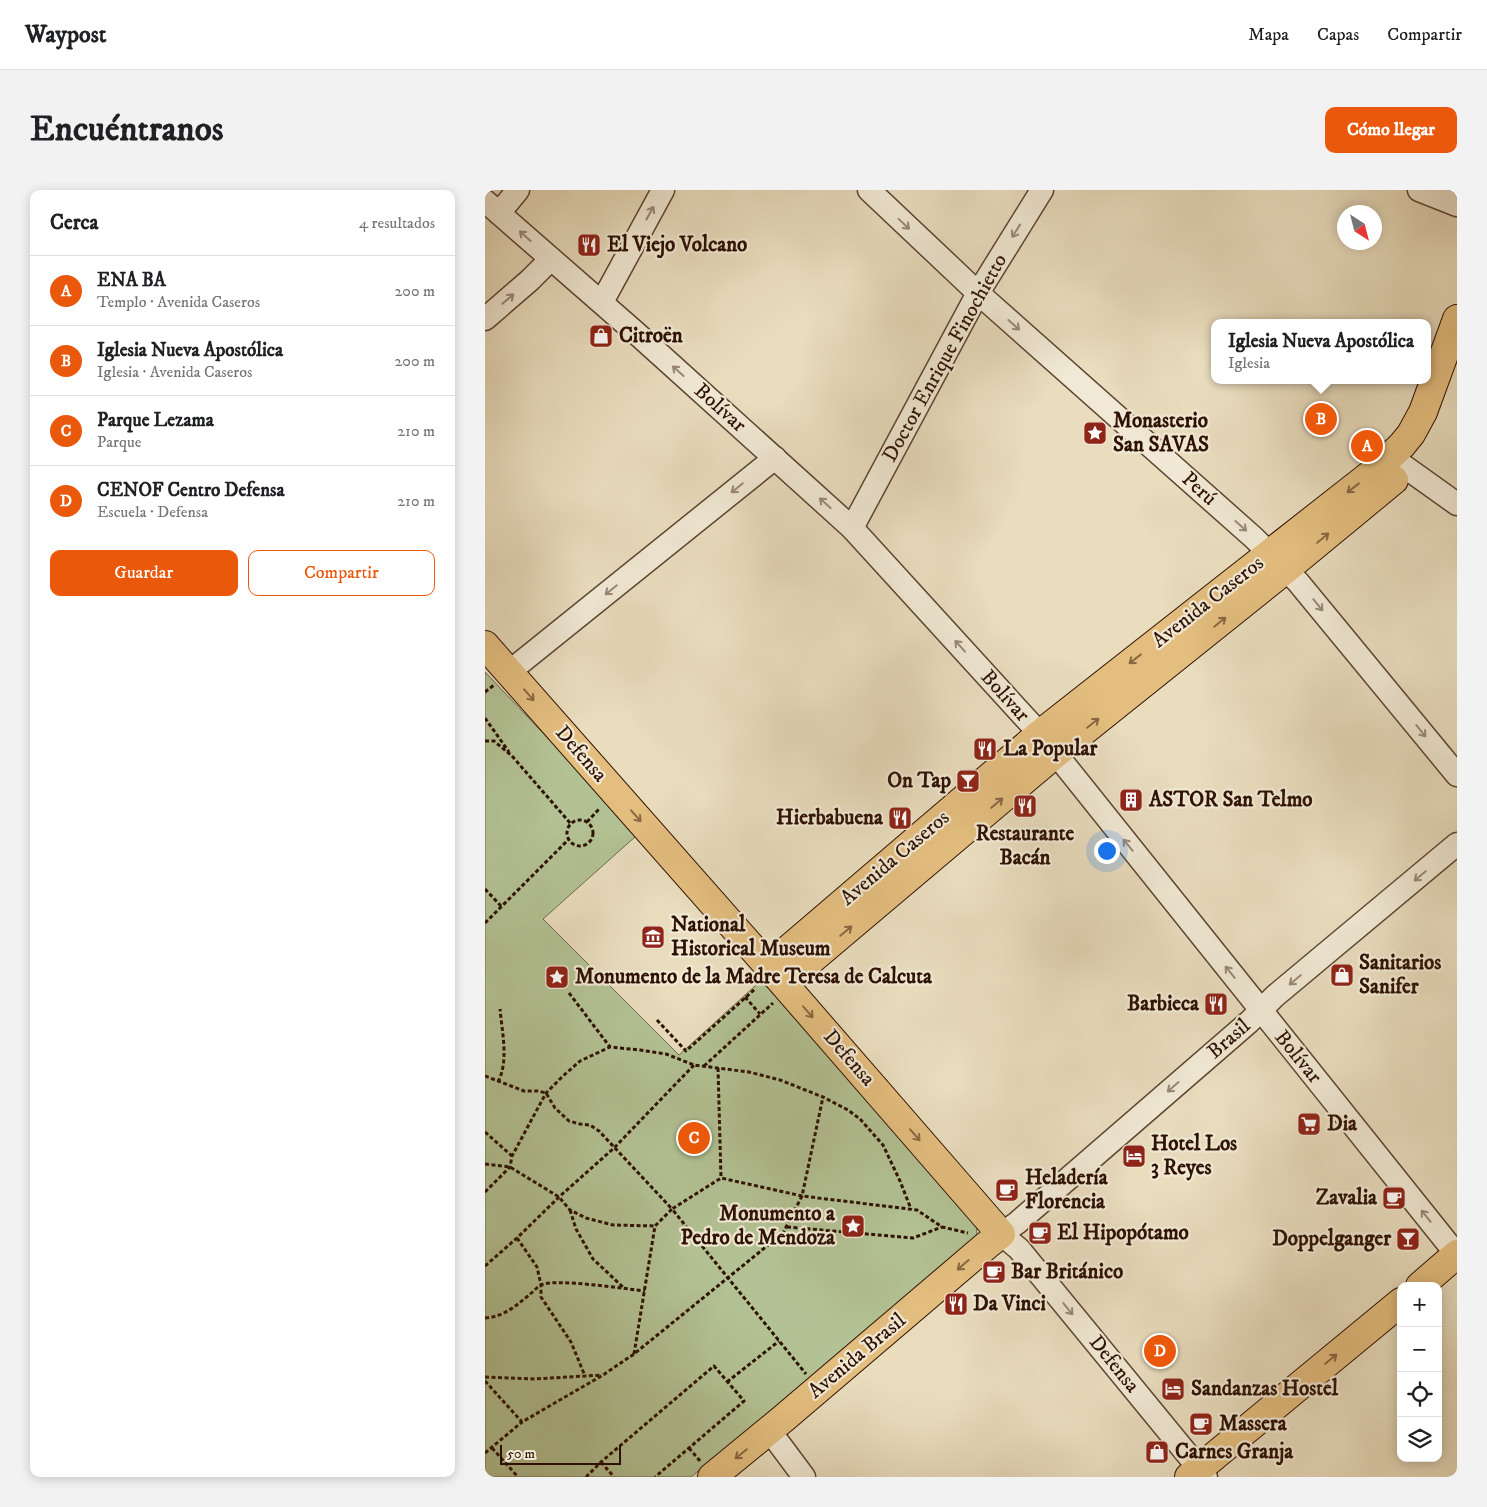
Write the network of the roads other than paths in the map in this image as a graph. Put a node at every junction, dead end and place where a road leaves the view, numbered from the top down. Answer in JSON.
{"nodes":[{"id":1,"x":519,"y":190,"type":"edge"},
{"id":2,"x":663,"y":190,"type":"edge"},
{"id":3,"x":869,"y":190,"type":"edge"},
{"id":4,"x":1042,"y":190,"type":"edge"},
{"id":5,"x":1419,"y":190,"type":"edge"},
{"id":6,"x":1457,"y":204,"type":"edge"},
{"id":7,"x":492,"y":207,"type":"edge"},
{"id":8,"x":551,"y":259,"type":"junction"},
{"id":9,"x":978,"y":293,"type":"junction"},
{"id":10,"x":602,"y":302,"type":"junction"},
{"id":11,"x":485,"y":319,"type":"edge"},
{"id":12,"x":1457,"y":319,"type":"edge"},
{"id":13,"x":1457,"y":367,"type":"edge"},
{"id":14,"x":1399,"y":463,"type":"junction"},
{"id":15,"x":767,"y":465,"type":"junction"},
{"id":16,"x":1457,"y":504,"type":"edge"},
{"id":17,"x":852,"y":528,"type":"junction"},
{"id":18,"x":1278,"y":561,"type":"junction"},
{"id":19,"x":485,"y":645,"type":"edge"},
{"id":20,"x":509,"y":672,"type":"junction"},
{"id":21,"x":1047,"y":744,"type":"junction"},
{"id":22,"x":1457,"y":775,"type":"edge"},
{"id":23,"x":1457,"y":844,"type":"edge"},
{"id":24,"x":773,"y":984,"type":"junction"},
{"id":25,"x":1261,"y":1010,"type":"junction"},
{"id":26,"x":994,"y":1239,"type":"junction"},
{"id":27,"x":1457,"y":1254,"type":"edge"},
{"id":28,"x":1425,"y":1282,"type":"edge"},
{"id":29,"x":1397,"y":1305,"type":"edge"},
{"id":30,"x":769,"y":1430,"type":"junction"},
{"id":31,"x":1198,"y":1474,"type":"edge"},
{"id":32,"x":712,"y":1477,"type":"edge"},
{"id":33,"x":804,"y":1477,"type":"edge"}],
"edges":[{"from":1,"to":7,"type":"street"},
{"from":10,"to":2,"type":"street","one_way":true},
{"from":3,"to":9,"type":"street","name":"Perú","one_way":true},
{"from":4,"to":9,"type":"street","name":"Doctor Enrique Finochietto","one_way":true},
{"from":5,"to":6,"type":"street"},
{"from":8,"to":7,"type":"street","name":"Bolívar","one_way":true},
{"from":8,"to":10,"type":"street","name":"Bolívar"},
{"from":11,"to":8,"type":"street","one_way":true},
{"from":9,"to":17,"type":"street","name":"Doctor Enrique Finochietto"},
{"from":9,"to":18,"type":"street","name":"Perú","one_way":true},
{"from":15,"to":10,"type":"street","name":"Bolívar","one_way":true},
{"from":12,"to":14,"type":"main road","name":"Avenida Caseros"},
{"from":13,"to":14,"type":"main road","name":"Avenida Caseros"},
{"from":14,"to":16,"type":"street"},
{"from":14,"to":18,"type":"main road","name":"Avenida Caseros"},
{"from":17,"to":15,"type":"street","name":"Bolívar","one_way":true},
{"from":15,"to":20,"type":"street","one_way":true},
{"from":21,"to":17,"type":"street","name":"Bolívar","one_way":true},
{"from":18,"to":21,"type":"main road","name":"Avenida Caseros"},
{"from":18,"to":22,"type":"street","name":"Perú","one_way":true},
{"from":19,"to":20,"type":"main road","name":"Defensa"},
{"from":20,"to":24,"type":"main road","name":"Defensa","one_way":true},
{"from":21,"to":24,"type":"main road","name":"Avenida Caseros"},
{"from":25,"to":21,"type":"street","name":"Bolívar","one_way":true},
{"from":23,"to":25,"type":"street","name":"Brasil","one_way":true},
{"from":24,"to":26,"type":"main road","name":"Defensa","one_way":true},
{"from":25,"to":26,"type":"street","name":"Brasil","one_way":true},
{"from":27,"to":25,"type":"street","name":"Bolívar","one_way":true},
{"from":26,"to":30,"type":"main road","name":"Avenida Brasil","one_way":true},
{"from":26,"to":31,"type":"street","name":"Defensa","one_way":true},
{"from":27,"to":28,"type":"main road"},
{"from":31,"to":29,"type":"main road","one_way":true},
{"from":30,"to":32,"type":"main road","name":"Avenida Brasil","one_way":true},
{"from":30,"to":33,"type":"street"}]}
